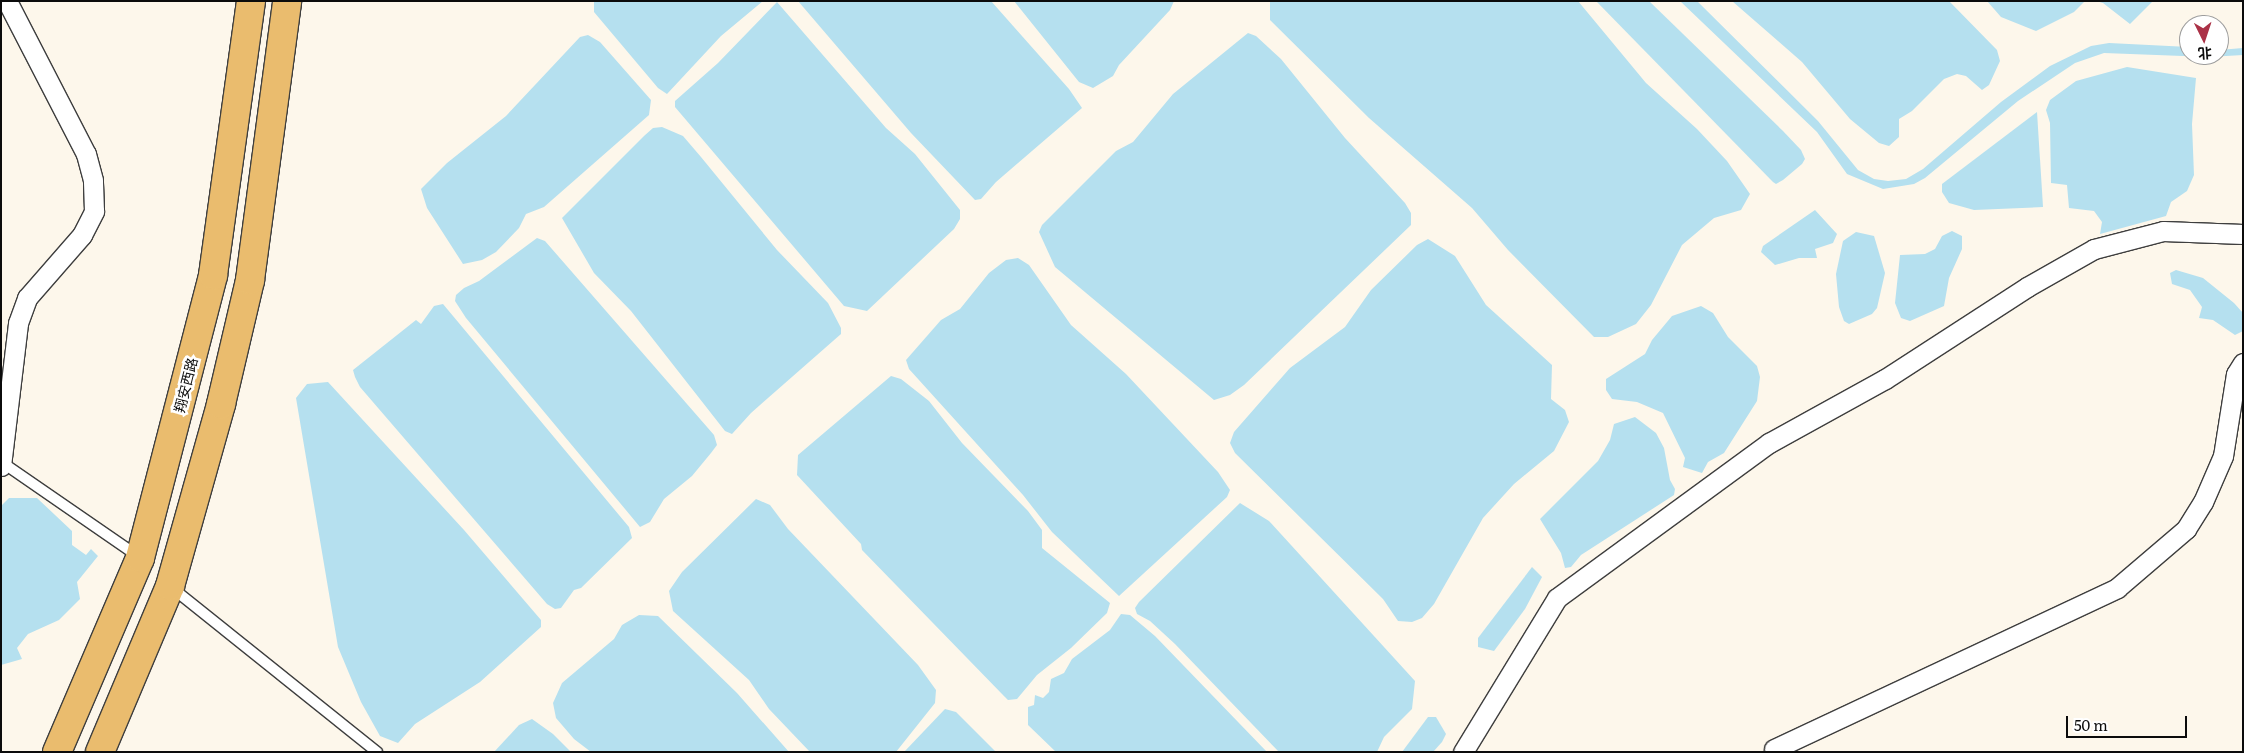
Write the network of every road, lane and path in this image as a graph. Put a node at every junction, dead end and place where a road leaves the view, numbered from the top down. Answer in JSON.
{"nodes":[{"id":1,"x":7,"y":1,"type":"edge"},
{"id":2,"x":251,"y":1,"type":"edge"},
{"id":3,"x":287,"y":1,"type":"edge"},
{"id":4,"x":2243,"y":234,"type":"edge"},
{"id":5,"x":213,"y":275,"type":"junction"},
{"id":6,"x":250,"y":280,"type":"junction"},
{"id":7,"x":2243,"y":363,"type":"edge"},
{"id":8,"x":2,"y":465,"type":"edge"},
{"id":9,"x":140,"y":558,"type":"junction"},
{"id":10,"x":170,"y":586,"type":"junction"},
{"id":11,"x":1774,"y":749,"type":"dead end"},
{"id":12,"x":57,"y":752,"type":"edge"},
{"id":13,"x":100,"y":752,"type":"edge"},
{"id":14,"x":377,"y":752,"type":"edge"},
{"id":15,"x":1463,"y":752,"type":"edge"}],
"edges":[{"from":1,"to":8,"type":"street"},
{"from":2,"to":5,"type":"main road","name":"翔安西路"},
{"from":3,"to":6,"type":"main road"},
{"from":4,"to":15,"type":"street"},
{"from":5,"to":6,"type":"main road"},
{"from":5,"to":9,"type":"main road","name":"翔安西路"},
{"from":6,"to":10,"type":"main road"},
{"from":7,"to":11,"type":"street"},
{"from":8,"to":9,"type":"lane"},
{"from":9,"to":12,"type":"main road","name":"翔安西路"},
{"from":10,"to":13,"type":"main road"},
{"from":10,"to":14,"type":"lane"}]}
